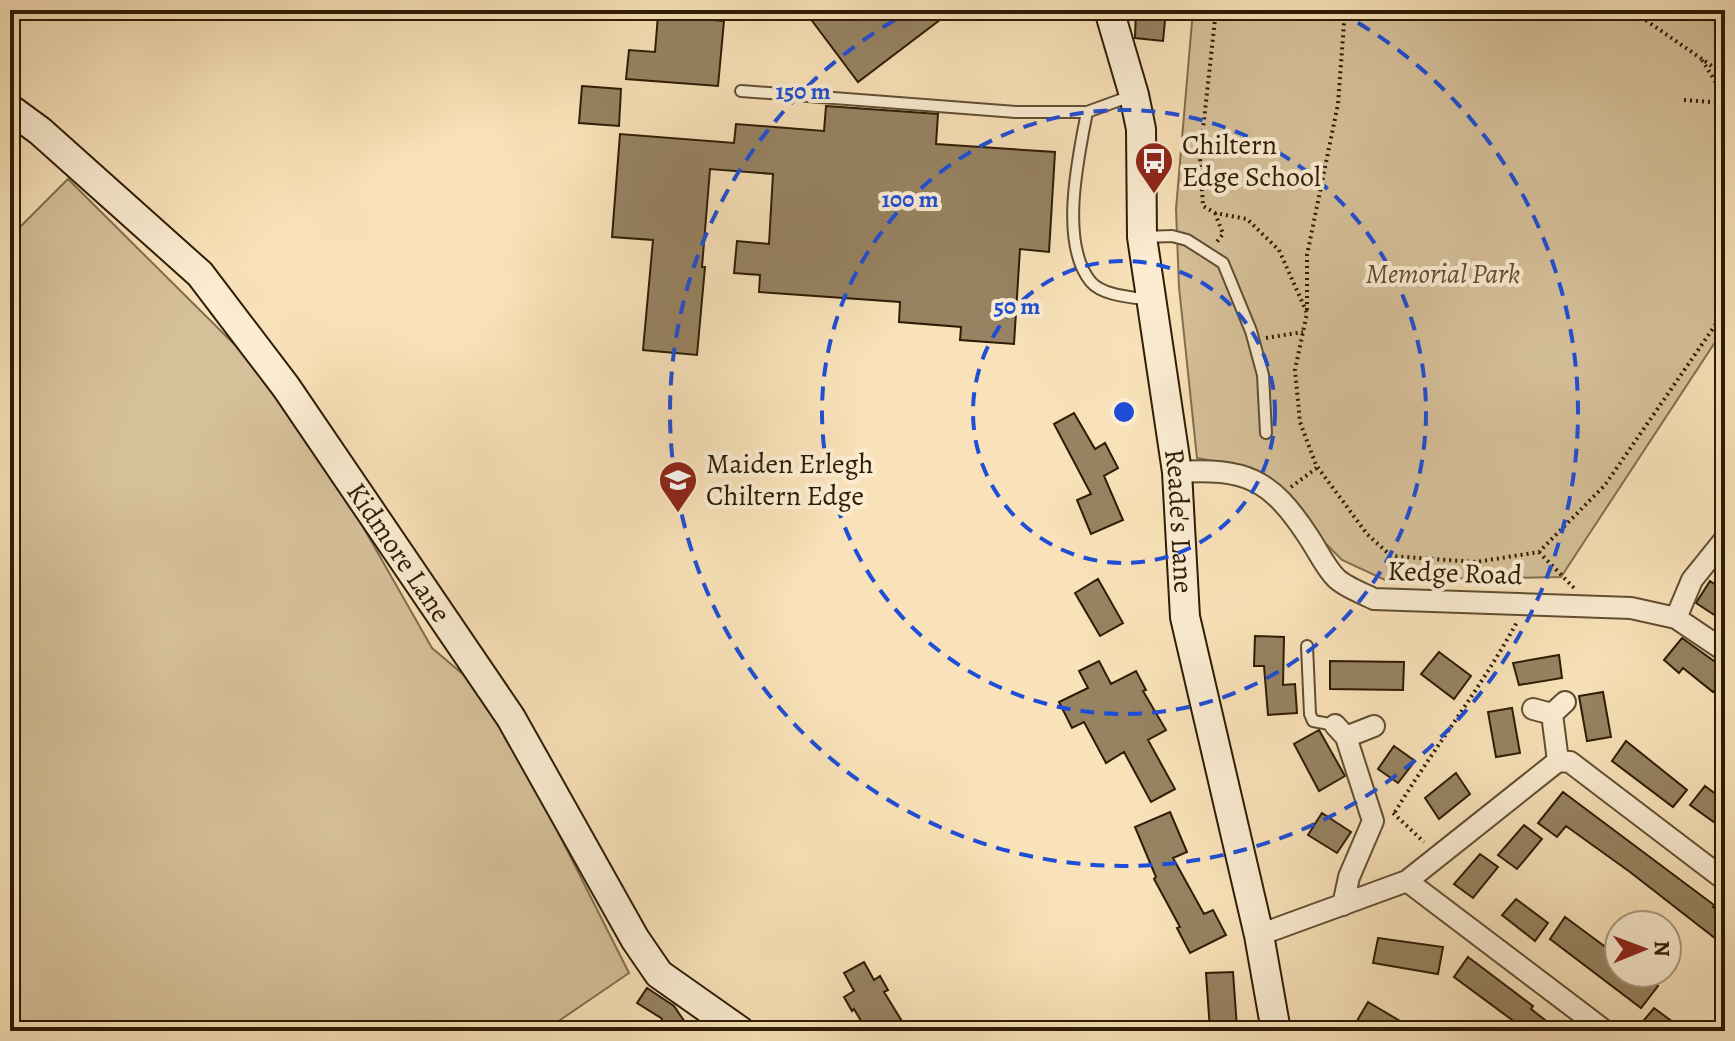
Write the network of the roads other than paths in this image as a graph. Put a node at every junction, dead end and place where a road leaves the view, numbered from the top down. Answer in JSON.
{"nodes":[{"id":1,"x":1109,"y":10,"type":"edge"},
{"id":2,"x":741,"y":91,"type":"dead end"},
{"id":3,"x":1134,"y":95,"type":"junction"},
{"id":4,"x":10,"y":109,"type":"edge"},
{"id":5,"x":1087,"y":112,"type":"junction"},
{"id":6,"x":1142,"y":237,"type":"junction"},
{"id":7,"x":1152,"y":300,"type":"junction"},
{"id":8,"x":1266,"y":433,"type":"dead end"},
{"id":9,"x":1177,"y":472,"type":"junction"},
{"id":10,"x":1725,"y":539,"type":"edge"},
{"id":11,"x":1676,"y":618,"type":"junction"},
{"id":12,"x":1307,"y":646,"type":"dead end"},
{"id":13,"x":1725,"y":651,"type":"edge"},
{"id":14,"x":1550,"y":708,"type":"dead end"},
{"id":15,"x":1374,"y":726,"type":"dead end"},
{"id":16,"x":1341,"y":731,"type":"junction"},
{"id":17,"x":1558,"y":761,"type":"junction"},
{"id":18,"x":1725,"y":880,"type":"edge"},
{"id":19,"x":1407,"y":881,"type":"junction"},
{"id":20,"x":1343,"y":905,"type":"junction"},
{"id":21,"x":1259,"y":935,"type":"junction"},
{"id":22,"x":740,"y":1031,"type":"edge"},
{"id":23,"x":1276,"y":1031,"type":"edge"},
{"id":24,"x":1605,"y":1031,"type":"edge"}],
"edges":[{"from":1,"to":3,"type":"street","name":"Reade's Lane"},
{"from":2,"to":5,"type":"lane"},
{"from":3,"to":5,"type":"lane"},
{"from":3,"to":6,"type":"street","name":"Reade's Lane"},
{"from":4,"to":22,"type":"street","name":"Kidmore Lane"},
{"from":5,"to":7,"type":"lane"},
{"from":6,"to":7,"type":"street","name":"Reade's Lane"},
{"from":6,"to":8,"type":"lane"},
{"from":7,"to":9,"type":"street","name":"Reade's Lane"},
{"from":9,"to":11,"type":"street","name":"Kedge Road"},
{"from":9,"to":21,"type":"street","name":"Reade's Lane"},
{"from":10,"to":11,"type":"street"},
{"from":11,"to":13,"type":"street","name":"Kedge Road"},
{"from":12,"to":16,"type":"lane"},
{"from":14,"to":17,"type":"street"},
{"from":15,"to":16,"type":"street"},
{"from":16,"to":20,"type":"street"},
{"from":17,"to":18,"type":"street"},
{"from":17,"to":19,"type":"street"},
{"from":19,"to":20,"type":"street"},
{"from":19,"to":24,"type":"street"},
{"from":20,"to":21,"type":"street"},
{"from":21,"to":23,"type":"street","name":"Reade's Lane"}]}
